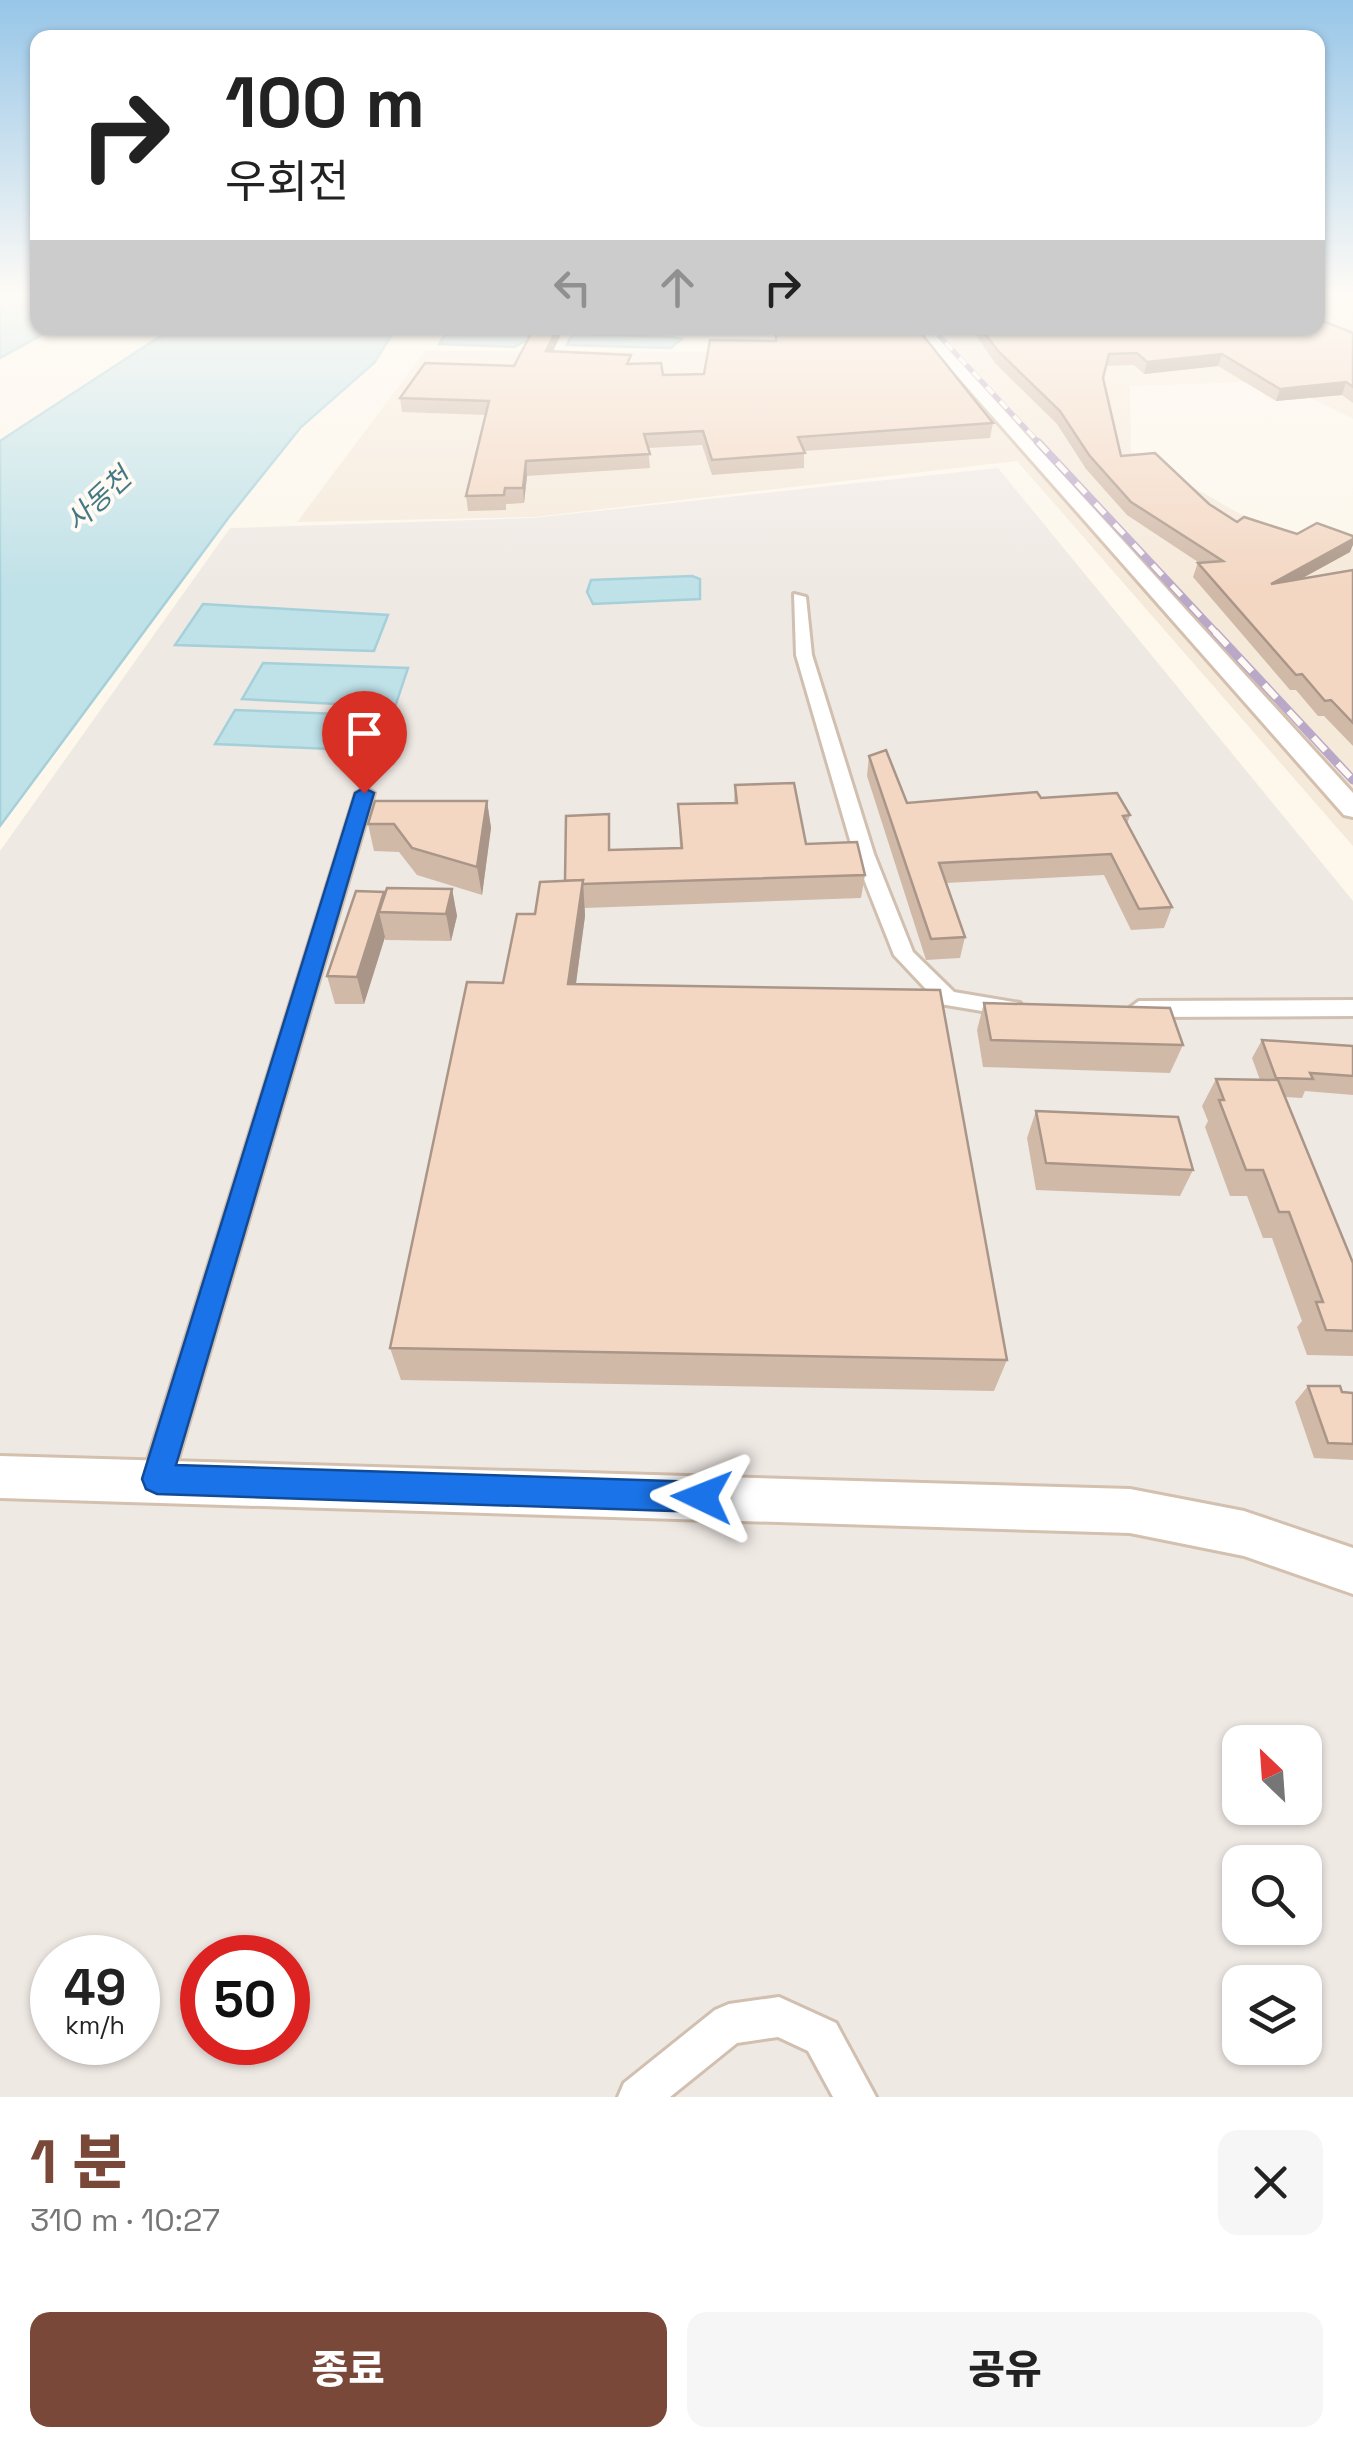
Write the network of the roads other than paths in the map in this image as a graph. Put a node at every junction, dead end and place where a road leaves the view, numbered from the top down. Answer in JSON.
{"nodes":[{"id":1,"x":981,"y":394,"type":"edge"},
{"id":2,"x":799,"y":597,"type":"dead end"},
{"id":3,"x":364,"y":793,"type":"dead end"},
{"id":4,"x":1353,"y":809,"type":"edge"},
{"id":5,"x":1026,"y":1008,"type":"edge"},
{"id":6,"x":1353,"y":1008,"type":"edge"},
{"id":7,"x":1115,"y":1009,"type":"edge"},
{"id":8,"x":0,"y":1477,"type":"edge"},
{"id":9,"x":157,"y":1479,"type":"junction"},
{"id":10,"x":1353,"y":1570,"type":"edge"},
{"id":11,"x":638,"y":2097,"type":"edge"},
{"id":12,"x":856,"y":2097,"type":"edge"}],
"edges":[{"from":1,"to":4,"type":"main road"},
{"from":2,"to":5,"type":"street"},
{"from":3,"to":9,"type":"street"},
{"from":6,"to":7,"type":"street"},
{"from":8,"to":9,"type":"main road"},
{"from":9,"to":10,"type":"main road"},
{"from":11,"to":12,"type":"street"}]}
